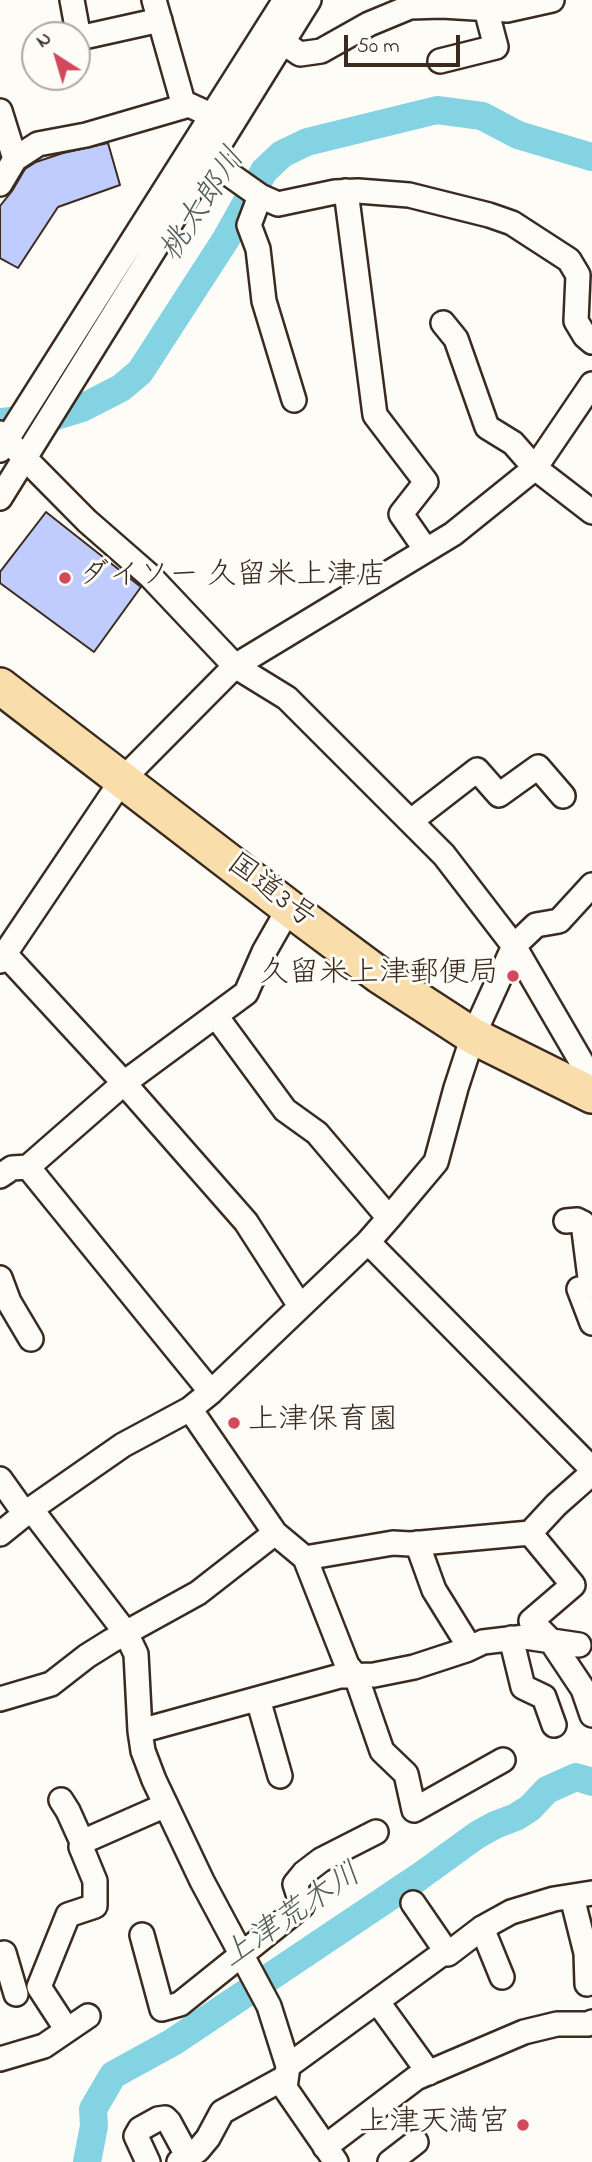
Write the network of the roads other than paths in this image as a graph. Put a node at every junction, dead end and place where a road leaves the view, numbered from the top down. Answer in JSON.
{"nodes":[{"id":1,"x":72,"y":0,"type":"edge"},
{"id":2,"x":285,"y":0,"type":"edge"},
{"id":3,"x":309,"y":0,"type":"edge"},
{"id":4,"x":552,"y":0,"type":"edge"},
{"id":5,"x":499,"y":6,"type":"edge"},
{"id":6,"x":157,"y":10,"type":"edge"},
{"id":7,"x":274,"y":36,"type":"junction"},
{"id":8,"x":440,"y":61,"type":"dead end"},
{"id":9,"x":184,"y":106,"type":"junction"},
{"id":10,"x":0,"y":111,"type":"edge"},
{"id":11,"x":221,"y":122,"type":"junction"},
{"id":12,"x":15,"y":159,"type":"junction"},
{"id":13,"x":209,"y":160,"type":"junction"},
{"id":14,"x":0,"y":184,"type":"edge"},
{"id":15,"x":346,"y":191,"type":"junction"},
{"id":16,"x":260,"y":196,"type":"junction"},
{"id":17,"x":443,"y":323,"type":"dead end"},
{"id":18,"x":592,"y":342,"type":"edge"},
{"id":19,"x":592,"y":384,"type":"edge"},
{"id":20,"x":294,"y":400,"type":"dead end"},
{"id":21,"x":2,"y":440,"type":"edge"},
{"id":22,"x":26,"y":458,"type":"junction"},
{"id":23,"x":535,"y":468,"type":"junction"},
{"id":24,"x":0,"y":498,"type":"edge"},
{"id":25,"x":592,"y":512,"type":"edge"},
{"id":26,"x":426,"y":550,"type":"junction"},
{"id":27,"x":235,"y":666,"type":"junction"},
{"id":28,"x":0,"y":686,"type":"edge"},
{"id":29,"x":122,"y":780,"type":"junction"},
{"id":30,"x":563,"y":796,"type":"dead end"},
{"id":31,"x":411,"y":821,"type":"junction"},
{"id":32,"x":592,"y":885,"type":"edge"},
{"id":33,"x":289,"y":908,"type":"junction"},
{"id":34,"x":514,"y":946,"type":"junction"},
{"id":35,"x":2,"y":958,"type":"edge"},
{"id":36,"x":216,"y":1016,"type":"junction"},
{"id":37,"x":473,"y":1036,"type":"junction"},
{"id":38,"x":124,"y":1083,"type":"junction"},
{"id":39,"x":590,"y":1094,"type":"edge"},
{"id":40,"x":28,"y":1167,"type":"junction"},
{"id":41,"x":0,"y":1176,"type":"edge"},
{"id":42,"x":389,"y":1218,"type":"junction"},
{"id":43,"x":566,"y":1221,"type":"dead end"},
{"id":44,"x":368,"y":1242,"type":"junction"},
{"id":45,"x":0,"y":1278,"type":"edge"},
{"id":46,"x":592,"y":1286,"type":"edge"},
{"id":47,"x":300,"y":1306,"type":"junction"},
{"id":48,"x":592,"y":1323,"type":"edge"},
{"id":49,"x":31,"y":1339,"type":"dead end"},
{"id":50,"x":211,"y":1392,"type":"junction"},
{"id":51,"x":190,"y":1409,"type":"junction"},
{"id":52,"x":592,"y":1471,"type":"edge"},
{"id":53,"x":0,"y":1479,"type":"edge"},
{"id":54,"x":28,"y":1512,"type":"junction"},
{"id":55,"x":275,"y":1533,"type":"junction"},
{"id":56,"x":530,"y":1533,"type":"junction"},
{"id":57,"x":0,"y":1534,"type":"edge"},
{"id":58,"x":417,"y":1543,"type":"junction"},
{"id":59,"x":305,"y":1558,"type":"junction"},
{"id":60,"x":126,"y":1633,"type":"junction"},
{"id":61,"x":511,"y":1639,"type":"junction"},
{"id":62,"x":551,"y":1641,"type":"junction"},
{"id":63,"x":579,"y":1645,"type":"dead end"},
{"id":64,"x":470,"y":1648,"type":"junction"},
{"id":65,"x":356,"y":1676,"type":"junction"},
{"id":66,"x":0,"y":1699,"type":"edge"},
{"id":67,"x":258,"y":1699,"type":"junction"},
{"id":68,"x":592,"y":1715,"type":"edge"},
{"id":69,"x":554,"y":1725,"type":"dead end"},
{"id":70,"x":140,"y":1731,"type":"junction"},
{"id":71,"x":503,"y":1760,"type":"dead end"},
{"id":72,"x":280,"y":1776,"type":"dead end"},
{"id":73,"x":61,"y":1800,"type":"dead end"},
{"id":74,"x":166,"y":1805,"type":"junction"},
{"id":75,"x":376,"y":1832,"type":"dead end"},
{"id":76,"x":82,"y":1842,"type":"junction"},
{"id":77,"x":582,"y":1895,"type":"edge"},
{"id":78,"x":413,"y":1903,"type":"dead end"},
{"id":79,"x":482,"y":1928,"type":"junction"},
{"id":80,"x":142,"y":1935,"type":"dead end"},
{"id":81,"x":446,"y":1951,"type":"junction"},
{"id":82,"x":4,"y":1953,"type":"dead end"},
{"id":83,"x":240,"y":1955,"type":"junction"},
{"id":84,"x":502,"y":1977,"type":"dead end"},
{"id":85,"x":587,"y":1984,"type":"dead end"},
{"id":86,"x":39,"y":1987,"type":"junction"},
{"id":87,"x":8,"y":1996,"type":"edge"},
{"id":88,"x":377,"y":2001,"type":"junction"},
{"id":89,"x":88,"y":2016,"type":"dead end"},
{"id":90,"x":592,"y":2022,"type":"edge"},
{"id":91,"x":67,"y":2030,"type":"junction"},
{"id":92,"x":0,"y":2059,"type":"edge"},
{"id":93,"x":287,"y":2072,"type":"junction"},
{"id":94,"x":429,"y":2073,"type":"junction"},
{"id":95,"x":416,"y":2142,"type":"dead end"},
{"id":96,"x":327,"y":2156,"type":"edge"},
{"id":97,"x":183,"y":2159,"type":"edge"},
{"id":98,"x":148,"y":2162,"type":"edge"},
{"id":99,"x":390,"y":2162,"type":"edge"}],
"edges":[{"from":1,"to":6,"type":"street"},
{"from":2,"to":7,"type":"street"},
{"from":3,"to":7,"type":"street"},
{"from":4,"to":5,"type":"street"},
{"from":5,"to":7,"type":"street"},
{"from":5,"to":8,"type":"street"},
{"from":6,"to":9,"type":"street"},
{"from":7,"to":11,"type":"street"},
{"from":9,"to":11,"type":"street"},
{"from":9,"to":12,"type":"street"},
{"from":10,"to":12,"type":"street"},
{"from":11,"to":13,"type":"street"},
{"from":11,"to":21,"type":"street"},
{"from":12,"to":14,"type":"street"},
{"from":13,"to":16,"type":"street"},
{"from":13,"to":22,"type":"street"},
{"from":15,"to":16,"type":"street"},
{"from":15,"to":18,"type":"street"},
{"from":15,"to":26,"type":"street"},
{"from":16,"to":20,"type":"street"},
{"from":17,"to":23,"type":"street"},
{"from":19,"to":23,"type":"street"},
{"from":21,"to":22,"type":"street"},
{"from":22,"to":24,"type":"street"},
{"from":22,"to":27,"type":"street"},
{"from":23,"to":25,"type":"street"},
{"from":23,"to":26,"type":"street"},
{"from":26,"to":27,"type":"street"},
{"from":27,"to":29,"type":"street"},
{"from":27,"to":31,"type":"street"},
{"from":28,"to":29,"type":"highway","name":"国道3号"},
{"from":29,"to":33,"type":"highway","name":"国道3号"},
{"from":29,"to":35,"type":"street"},
{"from":30,"to":31,"type":"street"},
{"from":31,"to":34,"type":"street"},
{"from":32,"to":34,"type":"street"},
{"from":33,"to":36,"type":"street"},
{"from":33,"to":37,"type":"highway","name":"国道3号"},
{"from":34,"to":37,"type":"street"},
{"from":34,"to":39,"type":"street"},
{"from":35,"to":38,"type":"street"},
{"from":36,"to":38,"type":"street"},
{"from":36,"to":42,"type":"street"},
{"from":37,"to":39,"type":"highway","name":"国道3号"},
{"from":37,"to":42,"type":"street"},
{"from":38,"to":40,"type":"street"},
{"from":38,"to":47,"type":"street"},
{"from":40,"to":41,"type":"street"},
{"from":40,"to":50,"type":"street"},
{"from":42,"to":44,"type":"street"},
{"from":43,"to":46,"type":"street"},
{"from":44,"to":47,"type":"street"},
{"from":44,"to":52,"type":"street"},
{"from":45,"to":49,"type":"street"},
{"from":46,"to":48,"type":"street"},
{"from":47,"to":50,"type":"street"},
{"from":50,"to":51,"type":"street"},
{"from":51,"to":54,"type":"street"},
{"from":51,"to":55,"type":"street"},
{"from":52,"to":56,"type":"street"},
{"from":53,"to":54,"type":"street"},
{"from":54,"to":57,"type":"street"},
{"from":54,"to":60,"type":"street"},
{"from":55,"to":59,"type":"street"},
{"from":55,"to":60,"type":"street"},
{"from":56,"to":58,"type":"street"},
{"from":56,"to":62,"type":"street"},
{"from":58,"to":59,"type":"street"},
{"from":58,"to":64,"type":"street"},
{"from":59,"to":65,"type":"street"},
{"from":60,"to":66,"type":"street"},
{"from":60,"to":70,"type":"street"},
{"from":61,"to":62,"type":"street"},
{"from":61,"to":64,"type":"street"},
{"from":61,"to":69,"type":"street"},
{"from":62,"to":63,"type":"street"},
{"from":62,"to":68,"type":"street"},
{"from":64,"to":65,"type":"street"},
{"from":65,"to":67,"type":"street"},
{"from":65,"to":71,"type":"street"},
{"from":67,"to":70,"type":"street"},
{"from":67,"to":72,"type":"street"},
{"from":70,"to":74,"type":"street"},
{"from":73,"to":76,"type":"street"},
{"from":74,"to":76,"type":"street"},
{"from":74,"to":83,"type":"street"},
{"from":75,"to":83,"type":"street"},
{"from":76,"to":86,"type":"street"},
{"from":77,"to":79,"type":"street"},
{"from":77,"to":85,"type":"street"},
{"from":78,"to":81,"type":"street"},
{"from":79,"to":81,"type":"street"},
{"from":79,"to":84,"type":"street"},
{"from":80,"to":83,"type":"street"},
{"from":81,"to":88,"type":"street"},
{"from":82,"to":87,"type":"street"},
{"from":83,"to":93,"type":"street"},
{"from":86,"to":87,"type":"street"},
{"from":86,"to":91,"type":"street"},
{"from":88,"to":93,"type":"street"},
{"from":88,"to":94,"type":"street"},
{"from":89,"to":91,"type":"street"},
{"from":90,"to":94,"type":"street"},
{"from":91,"to":92,"type":"street"},
{"from":93,"to":96,"type":"street"},
{"from":93,"to":97,"type":"street"},
{"from":94,"to":96,"type":"street"},
{"from":95,"to":99,"type":"street"},
{"from":97,"to":98,"type":"street"}]}
